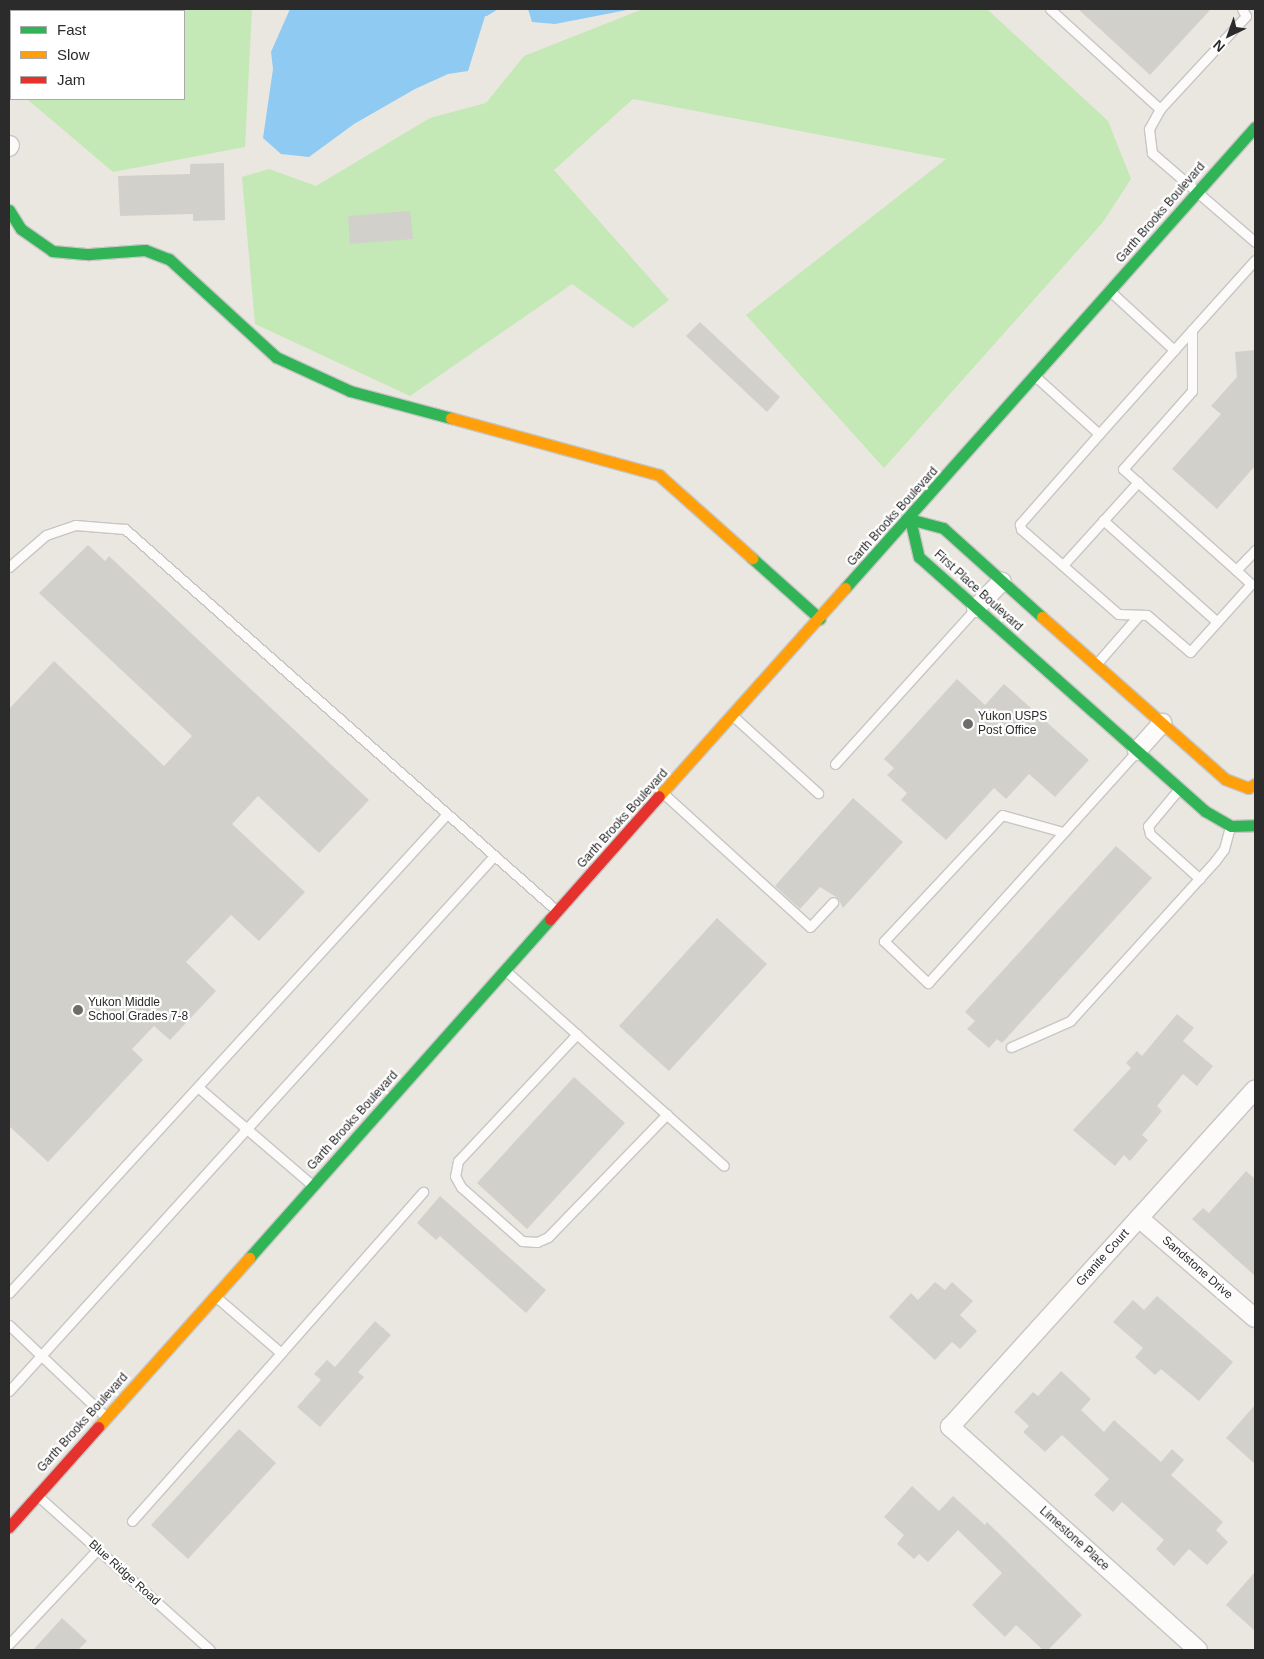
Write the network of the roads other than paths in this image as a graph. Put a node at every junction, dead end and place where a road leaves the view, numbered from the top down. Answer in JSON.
{"nodes":[{"id":1,"x":1050,"y":9,"type":"edge"},
{"id":2,"x":1242,"y":9,"type":"edge"},
{"id":3,"x":1160,"y":108,"type":"junction"},
{"id":4,"x":1255,"y":127,"type":"edge"},
{"id":5,"x":1197,"y":192,"type":"junction"},
{"id":6,"x":9,"y":210,"type":"edge"},
{"id":7,"x":1255,"y":242,"type":"edge"},
{"id":8,"x":1255,"y":260,"type":"edge"},
{"id":9,"x":1110,"y":291,"type":"junction"},
{"id":10,"x":1192,"y":330,"type":"junction"},
{"id":11,"x":1174,"y":350,"type":"junction"},
{"id":12,"x":1036,"y":376,"type":"junction"},
{"id":13,"x":1099,"y":434,"type":"junction"},
{"id":14,"x":1138,"y":482,"type":"junction"},
{"id":15,"x":910,"y":519,"type":"junction"},
{"id":16,"x":1103,"y":520,"type":"junction"},
{"id":17,"x":1255,"y":550,"type":"edge"},
{"id":18,"x":1063,"y":565,"type":"junction"},
{"id":19,"x":9,"y":568,"type":"edge"},
{"id":20,"x":1236,"y":570,"type":"junction"},
{"id":21,"x":1002,"y":581,"type":"junction"},
{"id":22,"x":976,"y":608,"type":"junction"},
{"id":23,"x":1139,"y":615,"type":"junction"},
{"id":24,"x":820,"y":619,"type":"junction"},
{"id":25,"x":1217,"y":622,"type":"junction"},
{"id":26,"x":1096,"y":664,"type":"junction"},
{"id":27,"x":733,"y":716,"type":"junction"},
{"id":28,"x":1162,"y":723,"type":"junction"},
{"id":29,"x":1137,"y":751,"type":"junction"},
{"id":30,"x":835,"y":764,"type":"dead end"},
{"id":31,"x":1255,"y":784,"type":"edge"},
{"id":32,"x":1179,"y":788,"type":"junction"},
{"id":33,"x":818,"y":793,"type":"dead end"},
{"id":34,"x":664,"y":794,"type":"junction"},
{"id":35,"x":447,"y":814,"type":"junction"},
{"id":36,"x":1255,"y":825,"type":"edge"},
{"id":37,"x":1230,"y":826,"type":"junction"},
{"id":38,"x":1063,"y":832,"type":"junction"},
{"id":39,"x":494,"y":856,"type":"junction"},
{"id":40,"x":1200,"y":878,"type":"junction"},
{"id":41,"x":833,"y":902,"type":"dead end"},
{"id":42,"x":558,"y":912,"type":"junction"},
{"id":43,"x":506,"y":970,"type":"junction"},
{"id":44,"x":577,"y":1034,"type":"junction"},
{"id":45,"x":1011,"y":1048,"type":"dead end"},
{"id":46,"x":199,"y":1088,"type":"junction"},
{"id":47,"x":1255,"y":1089,"type":"edge"},
{"id":48,"x":667,"y":1114,"type":"junction"},
{"id":49,"x":244,"y":1127,"type":"junction"},
{"id":50,"x":724,"y":1166,"type":"dead end"},
{"id":51,"x":313,"y":1186,"type":"junction"},
{"id":52,"x":423,"y":1192,"type":"dead end"},
{"id":53,"x":1139,"y":1218,"type":"junction"},
{"id":54,"x":9,"y":1293,"type":"edge"},
{"id":55,"x":215,"y":1296,"type":"junction"},
{"id":56,"x":1255,"y":1318,"type":"edge"},
{"id":57,"x":9,"y":1325,"type":"edge"},
{"id":58,"x":281,"y":1353,"type":"junction"},
{"id":59,"x":41,"y":1356,"type":"junction"},
{"id":60,"x":9,"y":1391,"type":"edge"},
{"id":61,"x":106,"y":1418,"type":"junction"},
{"id":62,"x":950,"y":1427,"type":"joint"},
{"id":63,"x":37,"y":1495,"type":"junction"},
{"id":64,"x":132,"y":1521,"type":"dead end"},
{"id":65,"x":9,"y":1527,"type":"edge"},
{"id":66,"x":98,"y":1549,"type":"junction"},
{"id":67,"x":9,"y":1644,"type":"edge"},
{"id":68,"x":210,"y":1650,"type":"edge"},
{"id":69,"x":1198,"y":1650,"type":"edge"}],
"edges":[{"from":1,"to":3,"type":"lane"},
{"from":2,"to":3,"type":"lane"},
{"from":3,"to":5,"type":"lane"},
{"from":4,"to":5,"type":"street","name":"Garth Brooks Boulevard"},
{"from":5,"to":7,"type":"lane"},
{"from":5,"to":9,"type":"street","name":"Garth Brooks Boulevard"},
{"from":6,"to":24,"type":"street"},
{"from":8,"to":10,"type":"lane"},
{"from":9,"to":11,"type":"lane"},
{"from":9,"to":12,"type":"street","name":"Garth Brooks Boulevard"},
{"from":10,"to":11,"type":"lane"},
{"from":10,"to":14,"type":"lane"},
{"from":11,"to":13,"type":"lane"},
{"from":12,"to":13,"type":"lane"},
{"from":12,"to":15,"type":"street","name":"Garth Brooks Boulevard"},
{"from":13,"to":18,"type":"lane"},
{"from":14,"to":16,"type":"lane"},
{"from":14,"to":20,"type":"lane"},
{"from":15,"to":21,"type":"street","name":"First Place Boulevard"},
{"from":15,"to":22,"type":"street","name":"First Place Boulevard"},
{"from":15,"to":24,"type":"street","name":"Garth Brooks Boulevard"},
{"from":16,"to":18,"type":"lane"},
{"from":16,"to":25,"type":"lane"},
{"from":17,"to":20,"type":"lane"},
{"from":18,"to":23,"type":"lane"},
{"from":19,"to":35,"type":"lane"},
{"from":20,"to":25,"type":"lane"},
{"from":21,"to":22,"type":"street"},
{"from":21,"to":26,"type":"street","name":"First Place Boulevard"},
{"from":22,"to":29,"type":"street","name":"First Place Boulevard"},
{"from":22,"to":30,"type":"lane"},
{"from":23,"to":25,"type":"lane"},
{"from":23,"to":26,"type":"lane"},
{"from":24,"to":27,"type":"street","name":"Garth Brooks Boulevard"},
{"from":26,"to":28,"type":"street","name":"First Place Boulevard"},
{"from":27,"to":33,"type":"lane"},
{"from":27,"to":34,"type":"street","name":"Garth Brooks Boulevard"},
{"from":28,"to":29,"type":"street"},
{"from":28,"to":31,"type":"street","name":"First Place Boulevard"},
{"from":29,"to":32,"type":"street","name":"First Place Boulevard"},
{"from":29,"to":38,"type":"lane"},
{"from":32,"to":37,"type":"street","name":"First Place Boulevard"},
{"from":32,"to":40,"type":"lane"},
{"from":34,"to":41,"type":"lane"},
{"from":34,"to":42,"type":"street","name":"Garth Brooks Boulevard"},
{"from":35,"to":39,"type":"lane"},
{"from":35,"to":46,"type":"lane"},
{"from":36,"to":37,"type":"street"},
{"from":37,"to":40,"type":"lane"},
{"from":38,"to":38,"type":"lane"},
{"from":39,"to":42,"type":"lane"},
{"from":39,"to":49,"type":"lane"},
{"from":40,"to":45,"type":"lane"},
{"from":42,"to":43,"type":"street","name":"Garth Brooks Boulevard"},
{"from":43,"to":44,"type":"lane"},
{"from":43,"to":51,"type":"street","name":"Garth Brooks Boulevard"},
{"from":44,"to":48,"type":"lane"},
{"from":44,"to":48,"type":"lane"},
{"from":46,"to":49,"type":"lane"},
{"from":46,"to":54,"type":"lane"},
{"from":47,"to":53,"type":"street","name":"Granite Court"},
{"from":48,"to":50,"type":"lane"},
{"from":49,"to":51,"type":"lane"},
{"from":49,"to":59,"type":"lane"},
{"from":51,"to":55,"type":"street","name":"Garth Brooks Boulevard"},
{"from":52,"to":58,"type":"lane"},
{"from":53,"to":56,"type":"street","name":"Sandstone Drive"},
{"from":53,"to":62,"type":"street","name":"Granite Court"},
{"from":55,"to":58,"type":"lane"},
{"from":55,"to":61,"type":"street","name":"Garth Brooks Boulevard"},
{"from":57,"to":59,"type":"lane"},
{"from":58,"to":64,"type":"lane"},
{"from":59,"to":60,"type":"lane"},
{"from":59,"to":61,"type":"lane"},
{"from":61,"to":63,"type":"street","name":"Garth Brooks Boulevard"},
{"from":62,"to":69,"type":"street","name":"Limestone Place"},
{"from":63,"to":65,"type":"street","name":"Garth Brooks Boulevard"},
{"from":63,"to":66,"type":"lane","name":"Blue Ridge Road"},
{"from":66,"to":67,"type":"lane"},
{"from":66,"to":68,"type":"lane","name":"Blue Ridge Road"}]}
